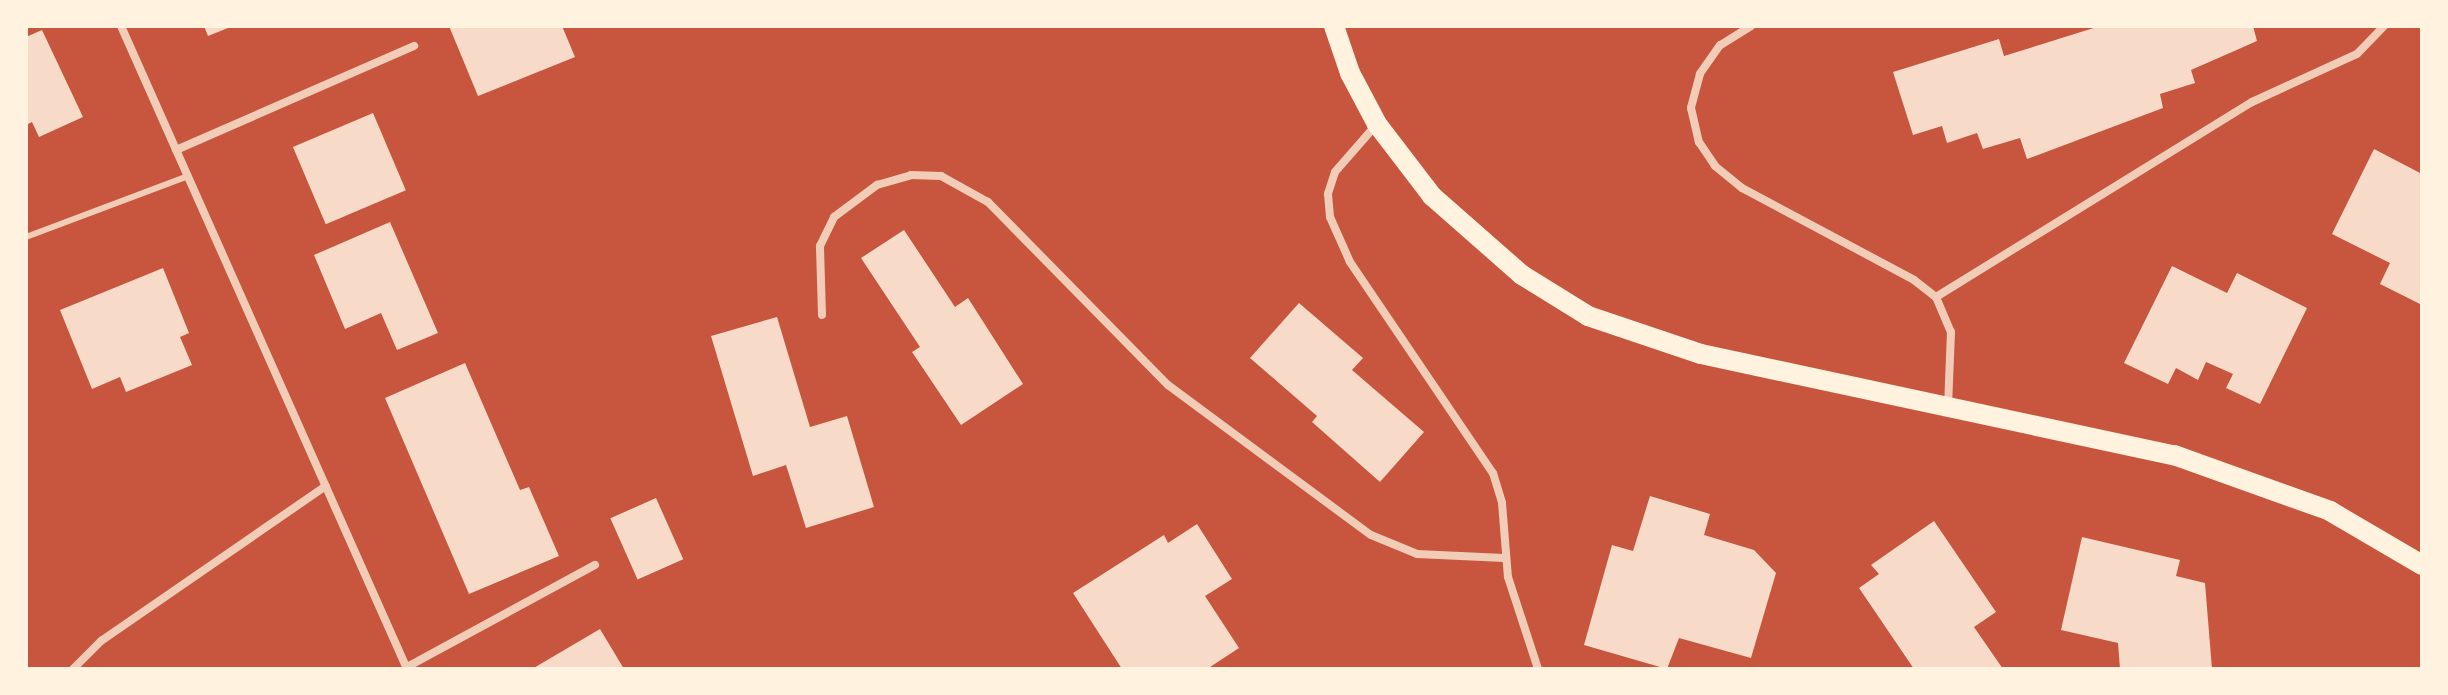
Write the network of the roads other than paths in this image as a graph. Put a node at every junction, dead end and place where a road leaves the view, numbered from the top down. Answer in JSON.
{"nodes":[{"id":1,"x":121,"y":26,"type":"edge"},
{"id":2,"x":1334,"y":26,"type":"edge"},
{"id":3,"x":1751,"y":26,"type":"edge"},
{"id":4,"x":2384,"y":26,"type":"edge"},
{"id":5,"x":414,"y":46,"type":"dead end"},
{"id":6,"x":1377,"y":124,"type":"junction"},
{"id":7,"x":176,"y":150,"type":"junction"},
{"id":8,"x":188,"y":176,"type":"junction"},
{"id":9,"x":26,"y":237,"type":"edge"},
{"id":10,"x":1936,"y":297,"type":"junction"},
{"id":11,"x":822,"y":315,"type":"dead end"},
{"id":12,"x":1948,"y":406,"type":"junction"},
{"id":13,"x":326,"y":486,"type":"junction"},
{"id":14,"x":1504,"y":558,"type":"junction"},
{"id":15,"x":595,"y":565,"type":"dead end"},
{"id":16,"x":2422,"y":565,"type":"edge"},
{"id":17,"x":407,"y":668,"type":"edge"},
{"id":18,"x":73,"y":669,"type":"edge"},
{"id":19,"x":1538,"y":669,"type":"edge"}],
"edges":[{"from":1,"to":7,"type":"street"},
{"from":2,"to":6,"type":"main road"},
{"from":3,"to":10,"type":"street"},
{"from":4,"to":10,"type":"street"},
{"from":5,"to":7,"type":"street"},
{"from":6,"to":12,"type":"main road"},
{"from":6,"to":14,"type":"street"},
{"from":7,"to":8,"type":"street"},
{"from":8,"to":9,"type":"lane"},
{"from":8,"to":13,"type":"street"},
{"from":10,"to":12,"type":"street"},
{"from":11,"to":14,"type":"street"},
{"from":12,"to":16,"type":"main road"},
{"from":13,"to":17,"type":"street"},
{"from":13,"to":18,"type":"street"},
{"from":14,"to":19,"type":"street"},
{"from":15,"to":17,"type":"street"}]}
